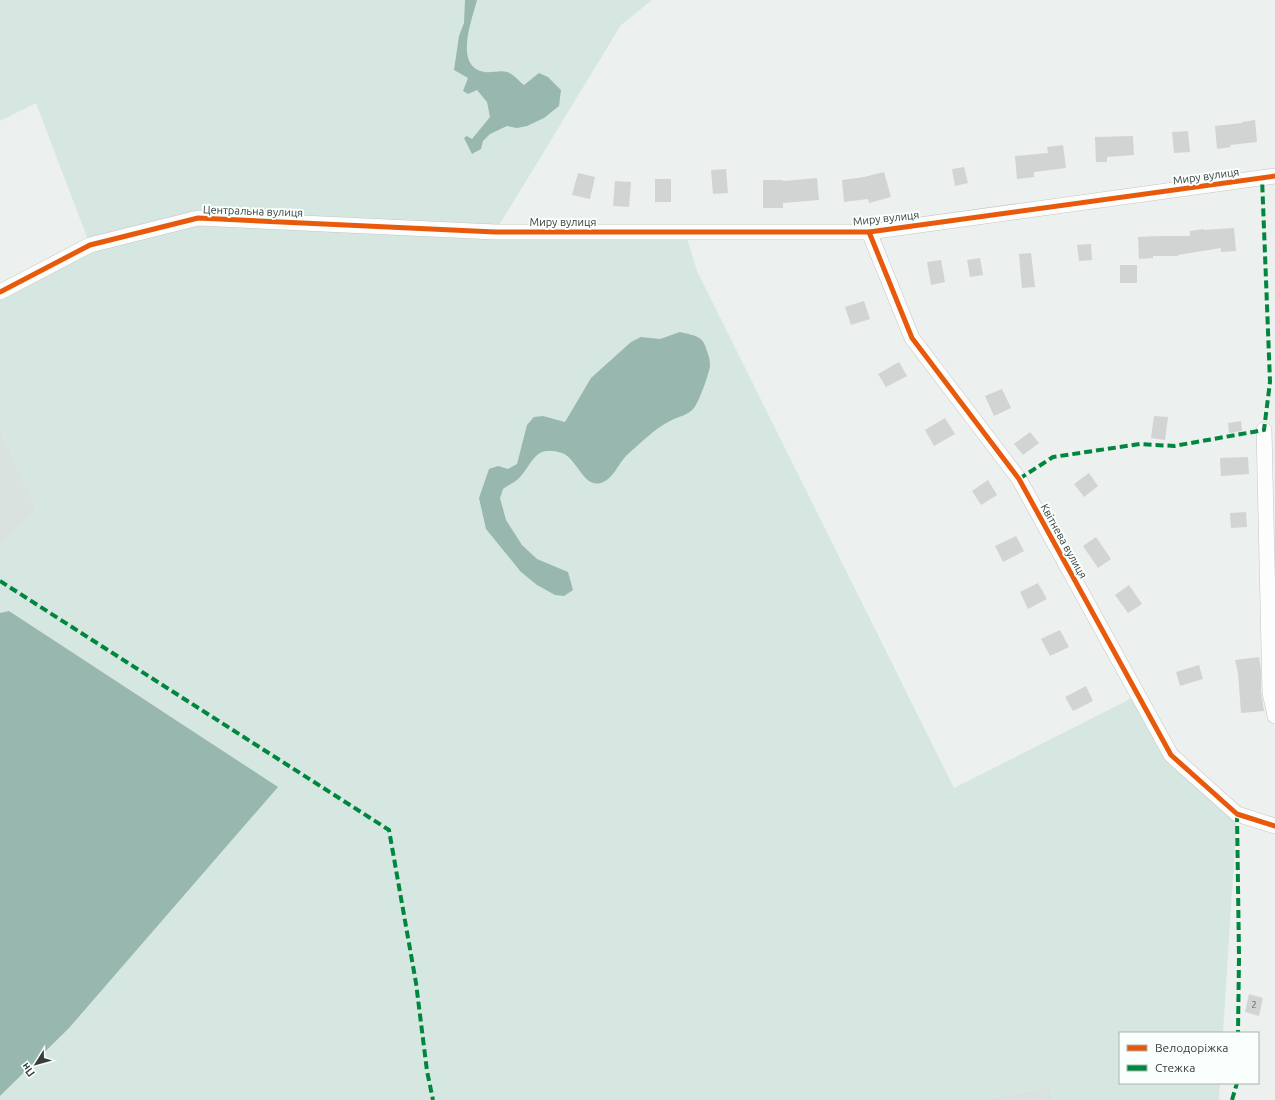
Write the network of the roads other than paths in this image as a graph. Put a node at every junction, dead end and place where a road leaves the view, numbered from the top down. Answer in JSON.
{"nodes":[{"id":1,"x":1275,"y":176,"type":"edge"},
{"id":2,"x":495,"y":232,"type":"joint"},
{"id":3,"x":869,"y":232,"type":"junction"},
{"id":4,"x":0,"y":292,"type":"edge"},
{"id":5,"x":1264,"y":430,"type":"dead end"},
{"id":6,"x":1275,"y":716,"type":"edge"},
{"id":7,"x":1275,"y":826,"type":"edge"}],
"edges":[{"from":1,"to":3,"type":"street","name":"Миру вулиця"},
{"from":2,"to":3,"type":"street","name":"Миру вулиця"},
{"from":2,"to":4,"type":"street","name":"Центральна вулиця"},
{"from":3,"to":7,"type":"street","name":"Квітнева вулиця"},
{"from":5,"to":6,"type":"street"}]}
